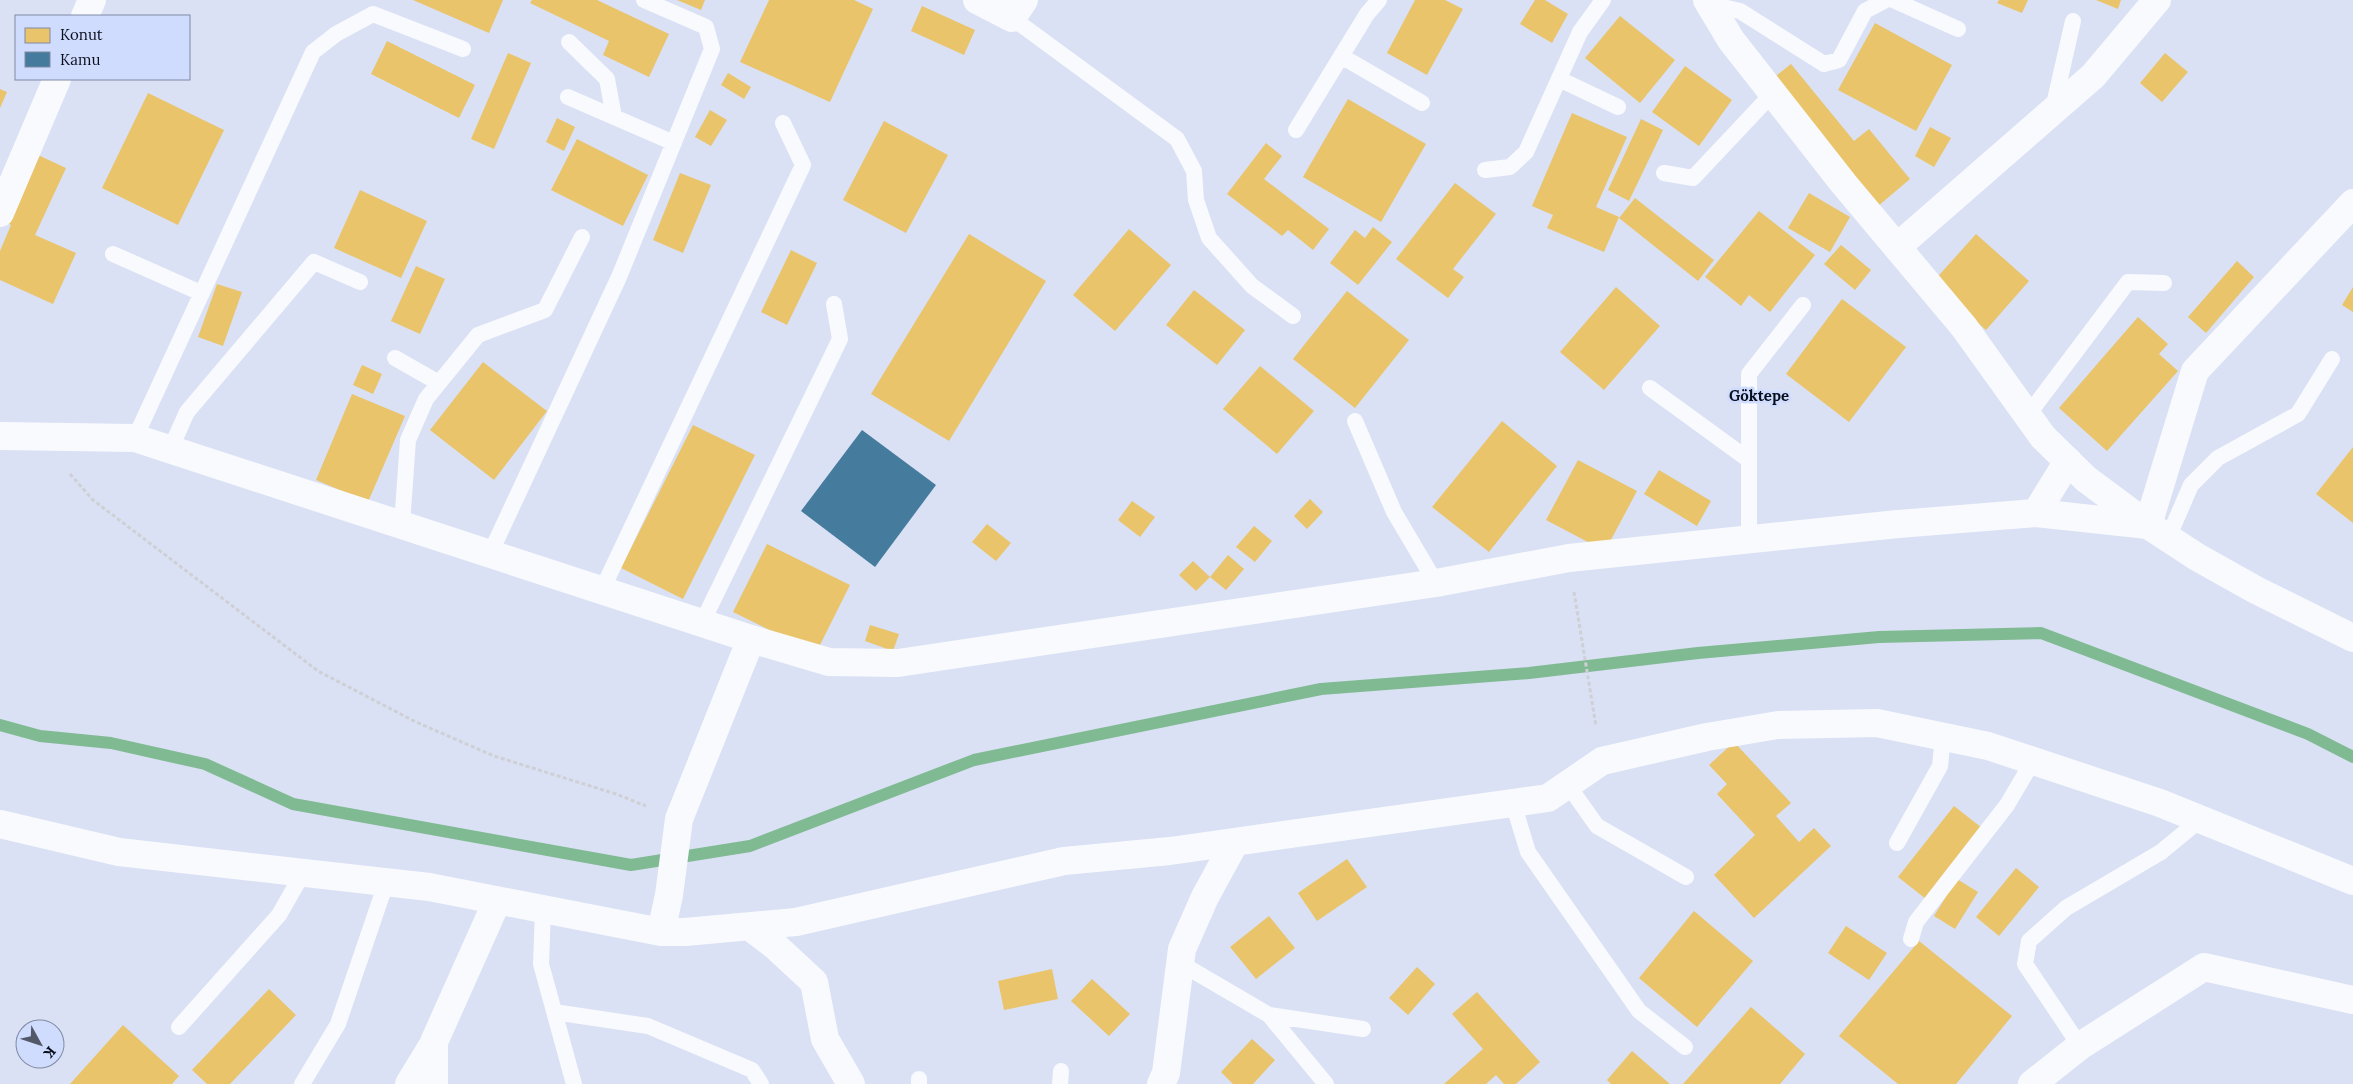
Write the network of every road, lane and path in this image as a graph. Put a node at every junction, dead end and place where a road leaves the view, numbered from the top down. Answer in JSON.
{"nodes":[{"id":1,"x":92,"y":0,"type":"edge"},
{"id":2,"x":644,"y":0,"type":"edge"},
{"id":3,"x":978,"y":0,"type":"edge"},
{"id":4,"x":1379,"y":0,"type":"edge"},
{"id":5,"x":1604,"y":0,"type":"edge"},
{"id":6,"x":1886,"y":0,"type":"edge"},
{"id":7,"x":1893,"y":0,"type":"edge"},
{"id":8,"x":2157,"y":0,"type":"edge"},
{"id":9,"x":1709,"y":2,"type":"edge"},
{"id":10,"x":1018,"y":9,"type":"edge"},
{"id":11,"x":84,"y":15,"type":"edge"},
{"id":12,"x":2074,"y":22,"type":"dead end"},
{"id":13,"x":1958,"y":29,"type":"dead end"},
{"id":14,"x":569,"y":42,"type":"dead end"},
{"id":15,"x":463,"y":49,"type":"dead end"},
{"id":16,"x":1341,"y":56,"type":"junction"},
{"id":17,"x":1559,"y":79,"type":"junction"},
{"id":18,"x":57,"y":80,"type":"edge"},
{"id":19,"x":1773,"y":94,"type":"junction"},
{"id":20,"x":568,"y":97,"type":"dead end"},
{"id":21,"x":1422,"y":103,"type":"dead end"},
{"id":22,"x":1618,"y":107,"type":"dead end"},
{"id":23,"x":2052,"y":112,"type":"junction"},
{"id":24,"x":614,"y":117,"type":"junction"},
{"id":25,"x":783,"y":122,"type":"dead end"},
{"id":26,"x":1296,"y":130,"type":"dead end"},
{"id":27,"x":674,"y":143,"type":"junction"},
{"id":28,"x":1485,"y":170,"type":"dead end"},
{"id":29,"x":1664,"y":173,"type":"dead end"},
{"id":30,"x":0,"y":213,"type":"edge"},
{"id":31,"x":2350,"y":214,"type":"edge"},
{"id":32,"x":582,"y":237,"type":"dead end"},
{"id":33,"x":1897,"y":247,"type":"junction"},
{"id":34,"x":113,"y":254,"type":"dead end"},
{"id":35,"x":360,"y":282,"type":"dead end"},
{"id":36,"x":2164,"y":283,"type":"dead end"},
{"id":37,"x":201,"y":293,"type":"junction"},
{"id":38,"x":834,"y":304,"type":"dead end"},
{"id":39,"x":1803,"y":305,"type":"dead end"},
{"id":40,"x":1293,"y":316,"type":"dead end"},
{"id":41,"x":395,"y":358,"type":"dead end"},
{"id":42,"x":2332,"y":359,"type":"dead end"},
{"id":43,"x":439,"y":383,"type":"junction"},
{"id":44,"x":1650,"y":388,"type":"dead end"},
{"id":45,"x":2028,"y":415,"type":"junction"},
{"id":46,"x":1355,"y":421,"type":"dead end"},
{"id":47,"x":0,"y":436,"type":"edge"},
{"id":48,"x":65,"y":437,"type":"junction"},
{"id":49,"x":135,"y":438,"type":"junction"},
{"id":50,"x":170,"y":450,"type":"junction"},
{"id":51,"x":1749,"y":460,"type":"junction"},
{"id":52,"x":2068,"y":461,"type":"junction"},
{"id":53,"x":2036,"y":513,"type":"junction"},
{"id":54,"x":402,"y":525,"type":"junction"},
{"id":55,"x":2158,"y":531,"type":"junction"},
{"id":56,"x":1749,"y":541,"type":"junction"},
{"id":57,"x":490,"y":554,"type":"junction"},
{"id":58,"x":1569,"y":558,"type":"junction"},
{"id":59,"x":1436,"y":583,"type":"junction"},
{"id":60,"x":602,"y":590,"type":"junction"},
{"id":61,"x":702,"y":623,"type":"junction"},
{"id":62,"x":2353,"y":638,"type":"edge"},
{"id":63,"x":751,"y":639,"type":"junction"},
{"id":64,"x":1943,"y":737,"type":"junction"},
{"id":65,"x":1602,"y":761,"type":"junction"},
{"id":66,"x":2033,"y":761,"type":"junction"},
{"id":67,"x":1568,"y":784,"type":"junction"},
{"id":68,"x":1513,"y":803,"type":"junction"},
{"id":69,"x":679,"y":819,"type":"junction"},
{"id":70,"x":2201,"y":819,"type":"junction"},
{"id":71,"x":0,"y":824,"type":"edge"},
{"id":72,"x":1235,"y":842,"type":"junction"},
{"id":73,"x":1898,"y":843,"type":"dead end"},
{"id":74,"x":303,"y":873,"type":"junction"},
{"id":75,"x":1686,"y":877,"type":"dead end"},
{"id":76,"x":2353,"y":881,"type":"edge"},
{"id":77,"x":386,"y":883,"type":"junction"},
{"id":78,"x":497,"y":901,"type":"junction"},
{"id":79,"x":542,"y":910,"type":"junction"},
{"id":80,"x":749,"y":926,"type":"junction"},
{"id":81,"x":661,"y":932,"type":"junction"},
{"id":82,"x":1912,"y":939,"type":"dead end"},
{"id":83,"x":1180,"y":964,"type":"junction"},
{"id":84,"x":2353,"y":1000,"type":"edge"},
{"id":85,"x":554,"y":1012,"type":"junction"},
{"id":86,"x":1270,"y":1015,"type":"junction"},
{"id":87,"x":179,"y":1027,"type":"dead end"},
{"id":88,"x":1363,"y":1029,"type":"dead end"},
{"id":89,"x":434,"y":1042,"type":"junction"},
{"id":90,"x":2080,"y":1046,"type":"junction"},
{"id":91,"x":1685,"y":1047,"type":"dead end"},
{"id":92,"x":1169,"y":1080,"type":"edge"},
{"id":93,"x":302,"y":1084,"type":"edge"},
{"id":94,"x":409,"y":1084,"type":"edge"},
{"id":95,"x":434,"y":1084,"type":"edge"},
{"id":96,"x":574,"y":1084,"type":"edge"},
{"id":97,"x":761,"y":1084,"type":"edge"},
{"id":98,"x":851,"y":1084,"type":"edge"},
{"id":99,"x":1326,"y":1084,"type":"edge"},
{"id":100,"x":2032,"y":1084,"type":"edge"}],
"edges":[{"from":1,"to":11,"type":"street"},
{"from":2,"to":27,"type":"lane"},
{"from":3,"to":10,"type":"street"},
{"from":4,"to":16,"type":"lane"},
{"from":5,"to":17,"type":"lane"},
{"from":6,"to":9,"type":"lane"},
{"from":7,"to":13,"type":"lane"},
{"from":8,"to":23,"type":"street"},
{"from":9,"to":19,"type":"street"},
{"from":10,"to":40,"type":"lane"},
{"from":12,"to":23,"type":"lane"},
{"from":14,"to":24,"type":"lane"},
{"from":15,"to":37,"type":"lane"},
{"from":16,"to":21,"type":"lane"},
{"from":16,"to":26,"type":"lane"},
{"from":17,"to":22,"type":"lane"},
{"from":17,"to":28,"type":"lane"},
{"from":18,"to":30,"type":"street"},
{"from":19,"to":29,"type":"lane"},
{"from":19,"to":33,"type":"street"},
{"from":20,"to":24,"type":"lane"},
{"from":23,"to":33,"type":"street"},
{"from":24,"to":27,"type":"lane"},
{"from":25,"to":60,"type":"lane"},
{"from":27,"to":57,"type":"lane"},
{"from":31,"to":55,"type":"street"},
{"from":32,"to":43,"type":"lane"},
{"from":33,"to":45,"type":"street"},
{"from":34,"to":37,"type":"lane"},
{"from":35,"to":50,"type":"lane"},
{"from":36,"to":45,"type":"lane"},
{"from":37,"to":49,"type":"lane"},
{"from":38,"to":61,"type":"lane"},
{"from":39,"to":51,"type":"lane"},
{"from":41,"to":43,"type":"lane"},
{"from":42,"to":55,"type":"lane"},
{"from":43,"to":54,"type":"lane"},
{"from":44,"to":51,"type":"lane"},
{"from":45,"to":52,"type":"street"},
{"from":46,"to":59,"type":"lane"},
{"from":47,"to":48,"type":"street"},
{"from":48,"to":49,"type":"street"},
{"from":48,"to":69,"type":"path"},
{"from":49,"to":50,"type":"street"},
{"from":50,"to":54,"type":"street"},
{"from":51,"to":56,"type":"lane"},
{"from":52,"to":53,"type":"street"},
{"from":52,"to":55,"type":"street"},
{"from":53,"to":55,"type":"street"},
{"from":53,"to":56,"type":"street"},
{"from":54,"to":57,"type":"street"},
{"from":55,"to":62,"type":"street"},
{"from":56,"to":58,"type":"street"},
{"from":57,"to":60,"type":"street"},
{"from":58,"to":59,"type":"street"},
{"from":58,"to":65,"type":"path"},
{"from":59,"to":63,"type":"street"},
{"from":60,"to":61,"type":"street"},
{"from":61,"to":63,"type":"street"},
{"from":63,"to":69,"type":"street"},
{"from":64,"to":65,"type":"street"},
{"from":64,"to":66,"type":"street"},
{"from":64,"to":73,"type":"lane"},
{"from":65,"to":67,"type":"street"},
{"from":66,"to":70,"type":"street"},
{"from":66,"to":82,"type":"lane"},
{"from":67,"to":68,"type":"street"},
{"from":67,"to":75,"type":"lane"},
{"from":68,"to":72,"type":"street"},
{"from":68,"to":91,"type":"lane"},
{"from":69,"to":81,"type":"street"},
{"from":70,"to":76,"type":"street"},
{"from":70,"to":90,"type":"lane"},
{"from":71,"to":74,"type":"street"},
{"from":72,"to":80,"type":"street"},
{"from":72,"to":83,"type":"street"},
{"from":74,"to":77,"type":"street"},
{"from":74,"to":87,"type":"lane"},
{"from":77,"to":78,"type":"street"},
{"from":77,"to":93,"type":"lane"},
{"from":78,"to":79,"type":"street"},
{"from":78,"to":89,"type":"street"},
{"from":79,"to":81,"type":"street"},
{"from":79,"to":85,"type":"lane"},
{"from":80,"to":81,"type":"street"},
{"from":80,"to":98,"type":"street"},
{"from":83,"to":86,"type":"lane"},
{"from":83,"to":92,"type":"street"},
{"from":84,"to":90,"type":"street"},
{"from":85,"to":96,"type":"lane"},
{"from":85,"to":97,"type":"lane"},
{"from":86,"to":88,"type":"lane"},
{"from":86,"to":99,"type":"lane"},
{"from":89,"to":94,"type":"street"},
{"from":89,"to":95,"type":"street"},
{"from":90,"to":100,"type":"street"}]}
